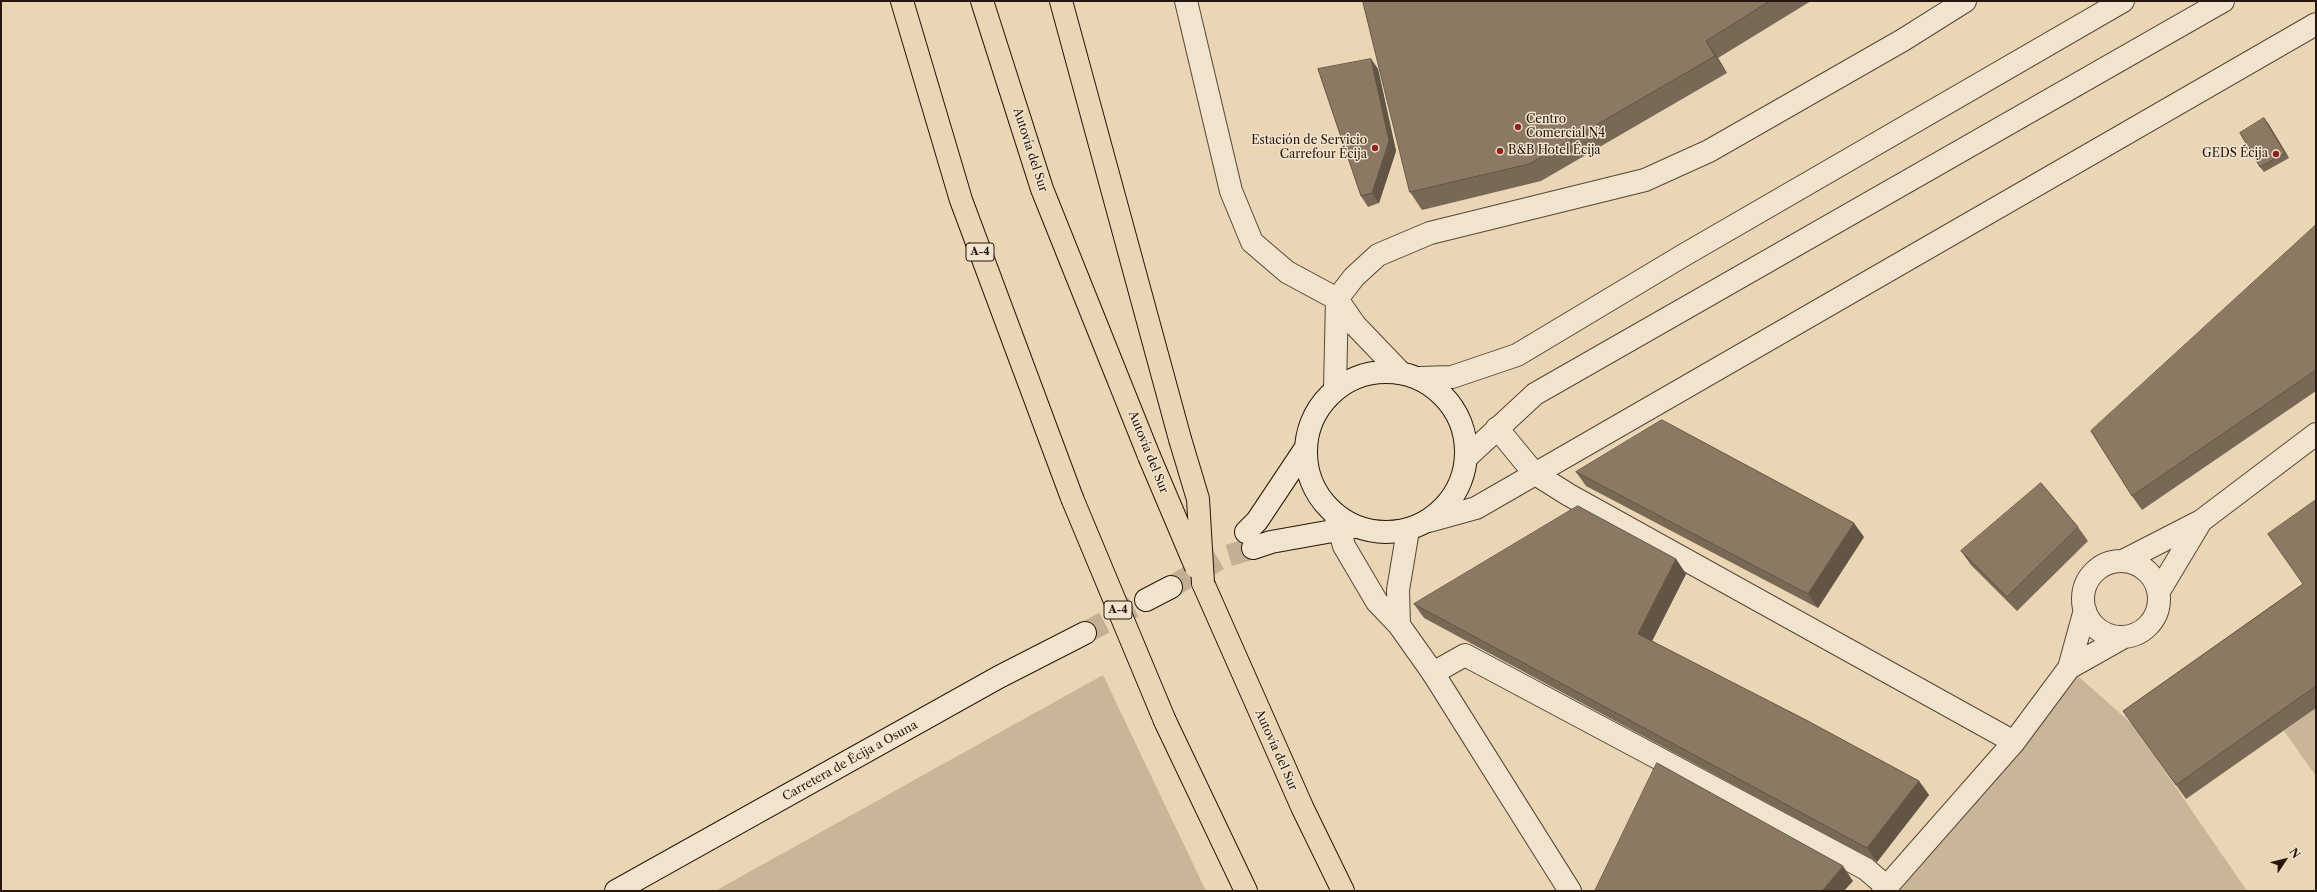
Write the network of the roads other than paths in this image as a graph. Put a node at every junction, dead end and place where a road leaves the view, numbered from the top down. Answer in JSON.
{"nodes":[{"id":1,"x":902,"y":1,"type":"edge"},
{"id":2,"x":982,"y":1,"type":"edge"},
{"id":3,"x":1061,"y":1,"type":"edge"},
{"id":4,"x":1186,"y":1,"type":"edge"},
{"id":5,"x":1965,"y":1,"type":"edge"},
{"id":6,"x":2123,"y":1,"type":"edge"},
{"id":7,"x":2223,"y":1,"type":"edge"},
{"id":8,"x":2316,"y":24,"type":"edge"},
{"id":9,"x":1337,"y":298,"type":"junction"},
{"id":10,"x":1410,"y":376,"type":"junction"},
{"id":11,"x":1335,"y":389,"type":"junction"},
{"id":12,"x":1496,"y":428,"type":"junction"},
{"id":13,"x":2316,"y":434,"type":"edge"},
{"id":14,"x":1306,"y":450,"type":"junction"},
{"id":15,"x":1466,"y":457,"type":"junction"},
{"id":16,"x":1534,"y":474,"type":"junction"},
{"id":17,"x":1429,"y":521,"type":"junction"},
{"id":18,"x":2201,"y":521,"type":"junction"},
{"id":19,"x":1343,"y":524,"type":"junction"},
{"id":20,"x":1408,"y":530,"type":"junction"},
{"id":21,"x":2123,"y":561,"type":"junction"},
{"id":22,"x":1203,"y":583,"type":"junction"},
{"id":23,"x":1170,"y":586,"type":"tunnel mouth"},
{"id":24,"x":2159,"y":591,"type":"junction"},
{"id":25,"x":1146,"y":600,"type":"tunnel mouth"},
{"id":26,"x":2085,"y":610,"type":"junction"},
{"id":27,"x":1399,"y":625,"type":"junction"},
{"id":28,"x":1085,"y":633,"type":"tunnel mouth"},
{"id":29,"x":2124,"y":637,"type":"junction"},
{"id":30,"x":2069,"y":668,"type":"junction"},
{"id":31,"x":1433,"y":673,"type":"junction"},
{"id":32,"x":2014,"y":742,"type":"junction"},
{"id":33,"x":1885,"y":889,"type":"edge"},
{"id":34,"x":616,"y":891,"type":"edge"},
{"id":35,"x":1246,"y":891,"type":"edge"},
{"id":36,"x":1344,"y":891,"type":"edge"},
{"id":37,"x":1570,"y":891,"type":"edge"}],
"edges":[{"from":1,"to":35,"type":"highway","number":"A-4","bridge":true},
{"from":2,"to":22,"type":"highway","name":"Autovía del Sur","bridge":true},
{"from":3,"to":22,"type":"highway","bridge":true},
{"from":4,"to":9,"type":"street"},
{"from":5,"to":9,"type":"street"},
{"from":6,"to":10,"type":"street"},
{"from":7,"to":12,"type":"street"},
{"from":8,"to":16,"type":"street"},
{"from":9,"to":10,"type":"street"},
{"from":9,"to":11,"type":"street"},
{"from":10,"to":11,"type":"street"},
{"from":10,"to":15,"type":"street"},
{"from":11,"to":14,"type":"street"},
{"from":12,"to":15,"type":"street"},
{"from":12,"to":16,"type":"street"},
{"from":13,"to":18,"type":"street"},
{"from":14,"to":19,"type":"street"},
{"from":14,"to":19,"type":"street"},
{"from":15,"to":17,"type":"street"},
{"from":16,"to":17,"type":"street"},
{"from":16,"to":32,"type":"street"},
{"from":17,"to":20,"type":"street"},
{"from":18,"to":21,"type":"street"},
{"from":18,"to":24,"type":"street"},
{"from":19,"to":20,"type":"street"},
{"from":19,"to":27,"type":"street"},
{"from":20,"to":27,"type":"street"},
{"from":21,"to":24,"type":"street"},
{"from":21,"to":26,"type":"street"},
{"from":22,"to":36,"type":"highway","name":"Autovía del Sur"},
{"from":23,"to":25,"type":"street"},
{"from":24,"to":29,"type":"street"},
{"from":26,"to":29,"type":"street"},
{"from":26,"to":30,"type":"street"},
{"from":27,"to":31,"type":"street"},
{"from":28,"to":34,"type":"street","name":"Carretera de Écija a Osuna"},
{"from":29,"to":30,"type":"street"},
{"from":30,"to":32,"type":"street"},
{"from":31,"to":33,"type":"street"},
{"from":31,"to":37,"type":"street"},
{"from":32,"to":33,"type":"street"}]}
